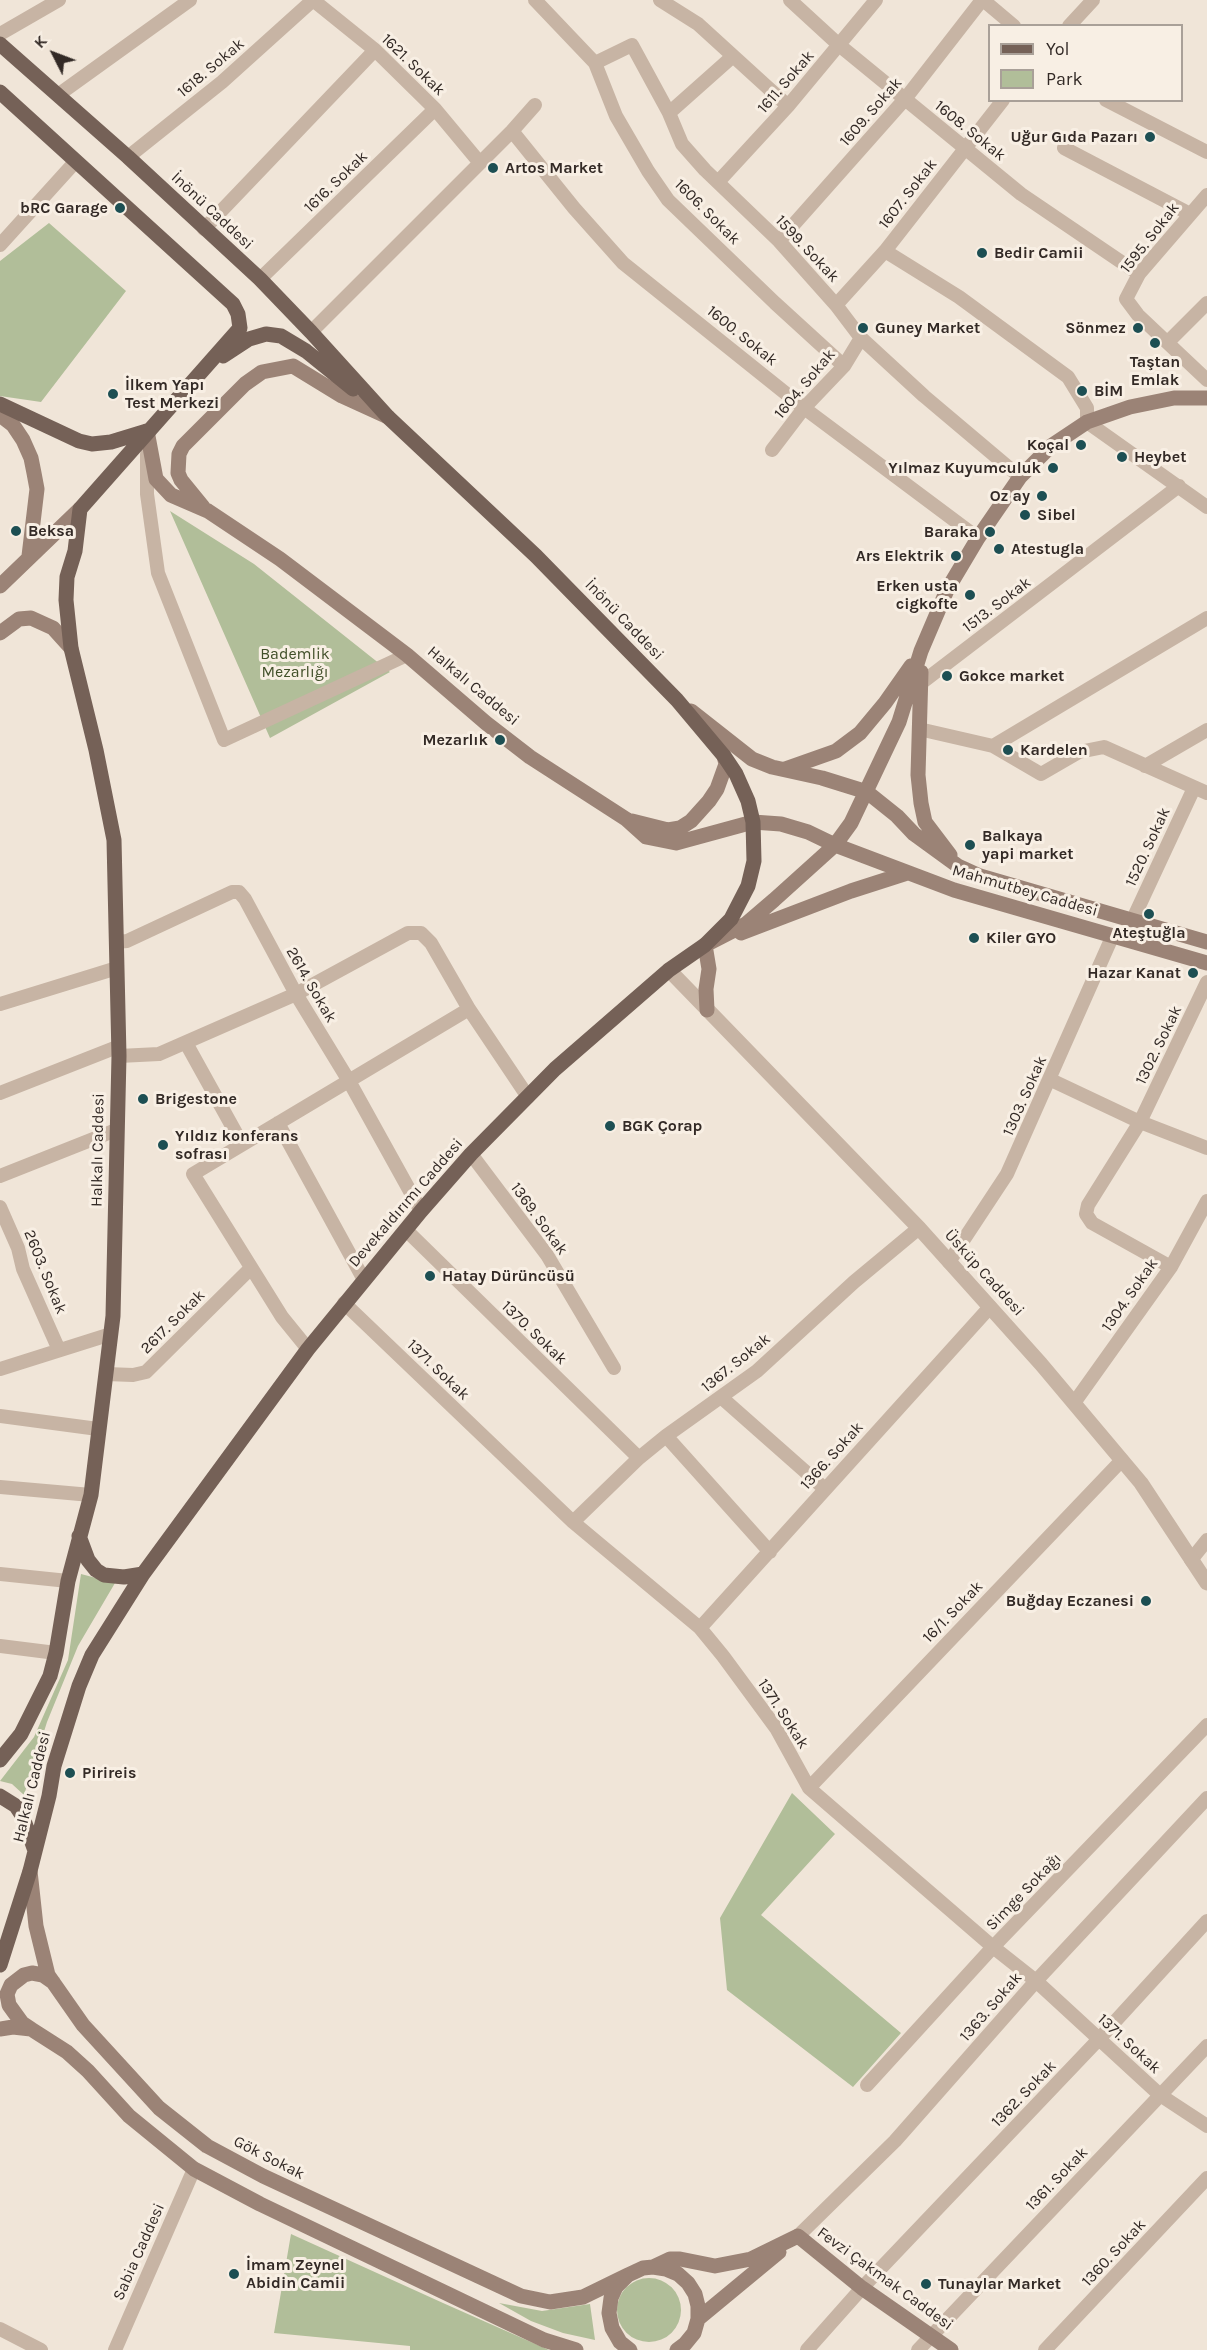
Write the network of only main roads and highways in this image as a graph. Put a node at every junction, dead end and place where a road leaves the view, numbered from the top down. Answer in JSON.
{"nodes":[{"id":1,"x":0,"y":44,"type":"edge"},
{"id":2,"x":0,"y":92,"type":"edge"},
{"id":3,"x":211,"y":363,"type":"junction"},
{"id":4,"x":1207,"y":398,"type":"edge"},
{"id":5,"x":0,"y":404,"type":"edge"},
{"id":6,"x":0,"y":415,"type":"edge"},
{"id":7,"x":388,"y":417,"type":"junction"},
{"id":8,"x":147,"y":431,"type":"junction"},
{"id":9,"x":80,"y":509,"type":"junction"},
{"id":10,"x":208,"y":511,"type":"junction"},
{"id":11,"x":30,"y":556,"type":"junction"},
{"id":12,"x":0,"y":586,"type":"edge"},
{"id":13,"x":0,"y":633,"type":"edge"},
{"id":14,"x":71,"y":648,"type":"junction"},
{"id":15,"x":921,"y":651,"type":"junction"},
{"id":16,"x":677,"y":700,"type":"junction"},
{"id":17,"x":724,"y":756,"type":"junction"},
{"id":18,"x":784,"y":770,"type":"junction"},
{"id":19,"x":867,"y":792,"type":"junction"},
{"id":20,"x":626,"y":819,"type":"junction"},
{"id":21,"x":753,"y":822,"type":"junction"},
{"id":22,"x":835,"y":845,"type":"junction"},
{"id":23,"x":958,"y":866,"type":"junction"},
{"id":24,"x":907,"y":873,"type":"junction"},
{"id":25,"x":1207,"y":942,"type":"edge"},
{"id":26,"x":705,"y":945,"type":"junction"},
{"id":27,"x":1207,"y":963,"type":"edge"},
{"id":28,"x":707,"y":1010,"type":"road end"},
{"id":29,"x":79,"y":1536,"type":"junction"},
{"id":30,"x":143,"y":1574,"type":"junction"},
{"id":31,"x":67,"y":1721,"type":"joint"},
{"id":32,"x":0,"y":1761,"type":"edge"},
{"id":33,"x":0,"y":1796,"type":"edge"},
{"id":34,"x":35,"y":1851,"type":"junction"},
{"id":35,"x":30,"y":1871,"type":"junction"},
{"id":36,"x":0,"y":1965,"type":"edge"},
{"id":37,"x":53,"y":1982,"type":"junction"},
{"id":38,"x":0,"y":2029,"type":"edge"},
{"id":39,"x":31,"y":2029,"type":"junction"},
{"id":40,"x":386,"y":2233,"type":"junction"},
{"id":41,"x":798,"y":2236,"type":"junction"},
{"id":42,"x":374,"y":2257,"type":"junction"},
{"id":43,"x":653,"y":2267,"type":"junction"},
{"id":44,"x":628,"y":2275,"type":"junction"},
{"id":45,"x":696,"y":2324,"type":"junction"},
{"id":46,"x":576,"y":2350,"type":"edge"},
{"id":47,"x":630,"y":2350,"type":"edge"},
{"id":48,"x":677,"y":2350,"type":"edge"},
{"id":49,"x":691,"y":2350,"type":"edge"},
{"id":50,"x":951,"y":2350,"type":"edge"}],
"edges":[{"from":1,"to":7,"type":"main road","name":"İnönü Caddesi"},
{"from":2,"to":3,"type":"main road"},
{"from":3,"to":7,"type":"main road"},
{"from":3,"to":8,"type":"main road"},
{"from":4,"to":15,"type":"main road"},
{"from":5,"to":8,"type":"main road"},
{"from":6,"to":11,"type":"main road"},
{"from":7,"to":10,"type":"main road","name":"İnönü Caddesi"},
{"from":7,"to":16,"type":"main road","name":"İnönü Caddesi"},
{"from":8,"to":9,"type":"main road"},
{"from":8,"to":10,"type":"main road","name":"Halkalı Caddesi"},
{"from":9,"to":11,"type":"main road"},
{"from":9,"to":14,"type":"main road","name":"Halkalı Caddesi"},
{"from":10,"to":20,"type":"main road","name":"Halkalı Caddesi"},
{"from":11,"to":12,"type":"main road"},
{"from":13,"to":14,"type":"main road"},
{"from":14,"to":29,"type":"main road","name":"Halkalı Caddesi"},
{"from":15,"to":18,"type":"main road"},
{"from":15,"to":19,"type":"main road","name":"Devekaldırımı Caddesi"},
{"from":15,"to":23,"type":"main road"},
{"from":16,"to":17,"type":"main road"},
{"from":16,"to":18,"type":"main road","name":"İnönü Caddesi"},
{"from":17,"to":20,"type":"main road"},
{"from":17,"to":21,"type":"main road"},
{"from":18,"to":19,"type":"main road","name":"İnönü Caddesi"},
{"from":19,"to":22,"type":"main road","name":"Devekaldırımı Caddesi"},
{"from":19,"to":23,"type":"main road","name":"Mahmutbey Caddesi"},
{"from":20,"to":21,"type":"main road","name":"Halkalı Caddesi"},
{"from":21,"to":22,"type":"main road","name":"Halkalı Caddesi"},
{"from":21,"to":26,"type":"main road"},
{"from":22,"to":24,"type":"main road","name":"Mahmutbey Caddesi"},
{"from":22,"to":26,"type":"main road","name":"Devekaldırımı Caddesi"},
{"from":23,"to":25,"type":"main road","name":"Mahmutbey Caddesi"},
{"from":24,"to":26,"type":"main road"},
{"from":24,"to":27,"type":"main road","name":"Mahmutbey Caddesi"},
{"from":26,"to":28,"type":"main road"},
{"from":26,"to":30,"type":"main road","name":"Devekaldırımı Caddesi"},
{"from":29,"to":30,"type":"main road"},
{"from":29,"to":32,"type":"main road","name":"Halkalı Caddesi"},
{"from":30,"to":31,"type":"main road","name":"Devekaldırımı Caddesi"},
{"from":31,"to":34,"type":"main road","name":"Halkalı Caddesi"},
{"from":33,"to":34,"type":"main road"},
{"from":34,"to":35,"type":"main road","name":"Halkalı Caddesi"},
{"from":35,"to":36,"type":"main road","name":"Halkalı Caddesi"},
{"from":35,"to":37,"type":"main road","name":"Gök Sokak"},
{"from":37,"to":39,"type":"main road"},
{"from":37,"to":40,"type":"main road","name":"Gök Sokak"},
{"from":38,"to":39,"type":"main road"},
{"from":39,"to":42,"type":"main road"},
{"from":40,"to":42,"type":"main road"},
{"from":40,"to":44,"type":"main road","name":"Gök Sokak"},
{"from":41,"to":43,"type":"main road","name":"Gök Sokak"},
{"from":41,"to":45,"type":"main road"},
{"from":41,"to":50,"type":"main road","name":"Fevzi Çakmak Caddesi"},
{"from":42,"to":46,"type":"main road"},
{"from":43,"to":44,"type":"main road","name":"Gök Sokak"},
{"from":43,"to":45,"type":"main road"},
{"from":44,"to":47,"type":"main road"},
{"from":45,"to":48,"type":"main road"},
{"from":45,"to":49,"type":"main road"}]}
